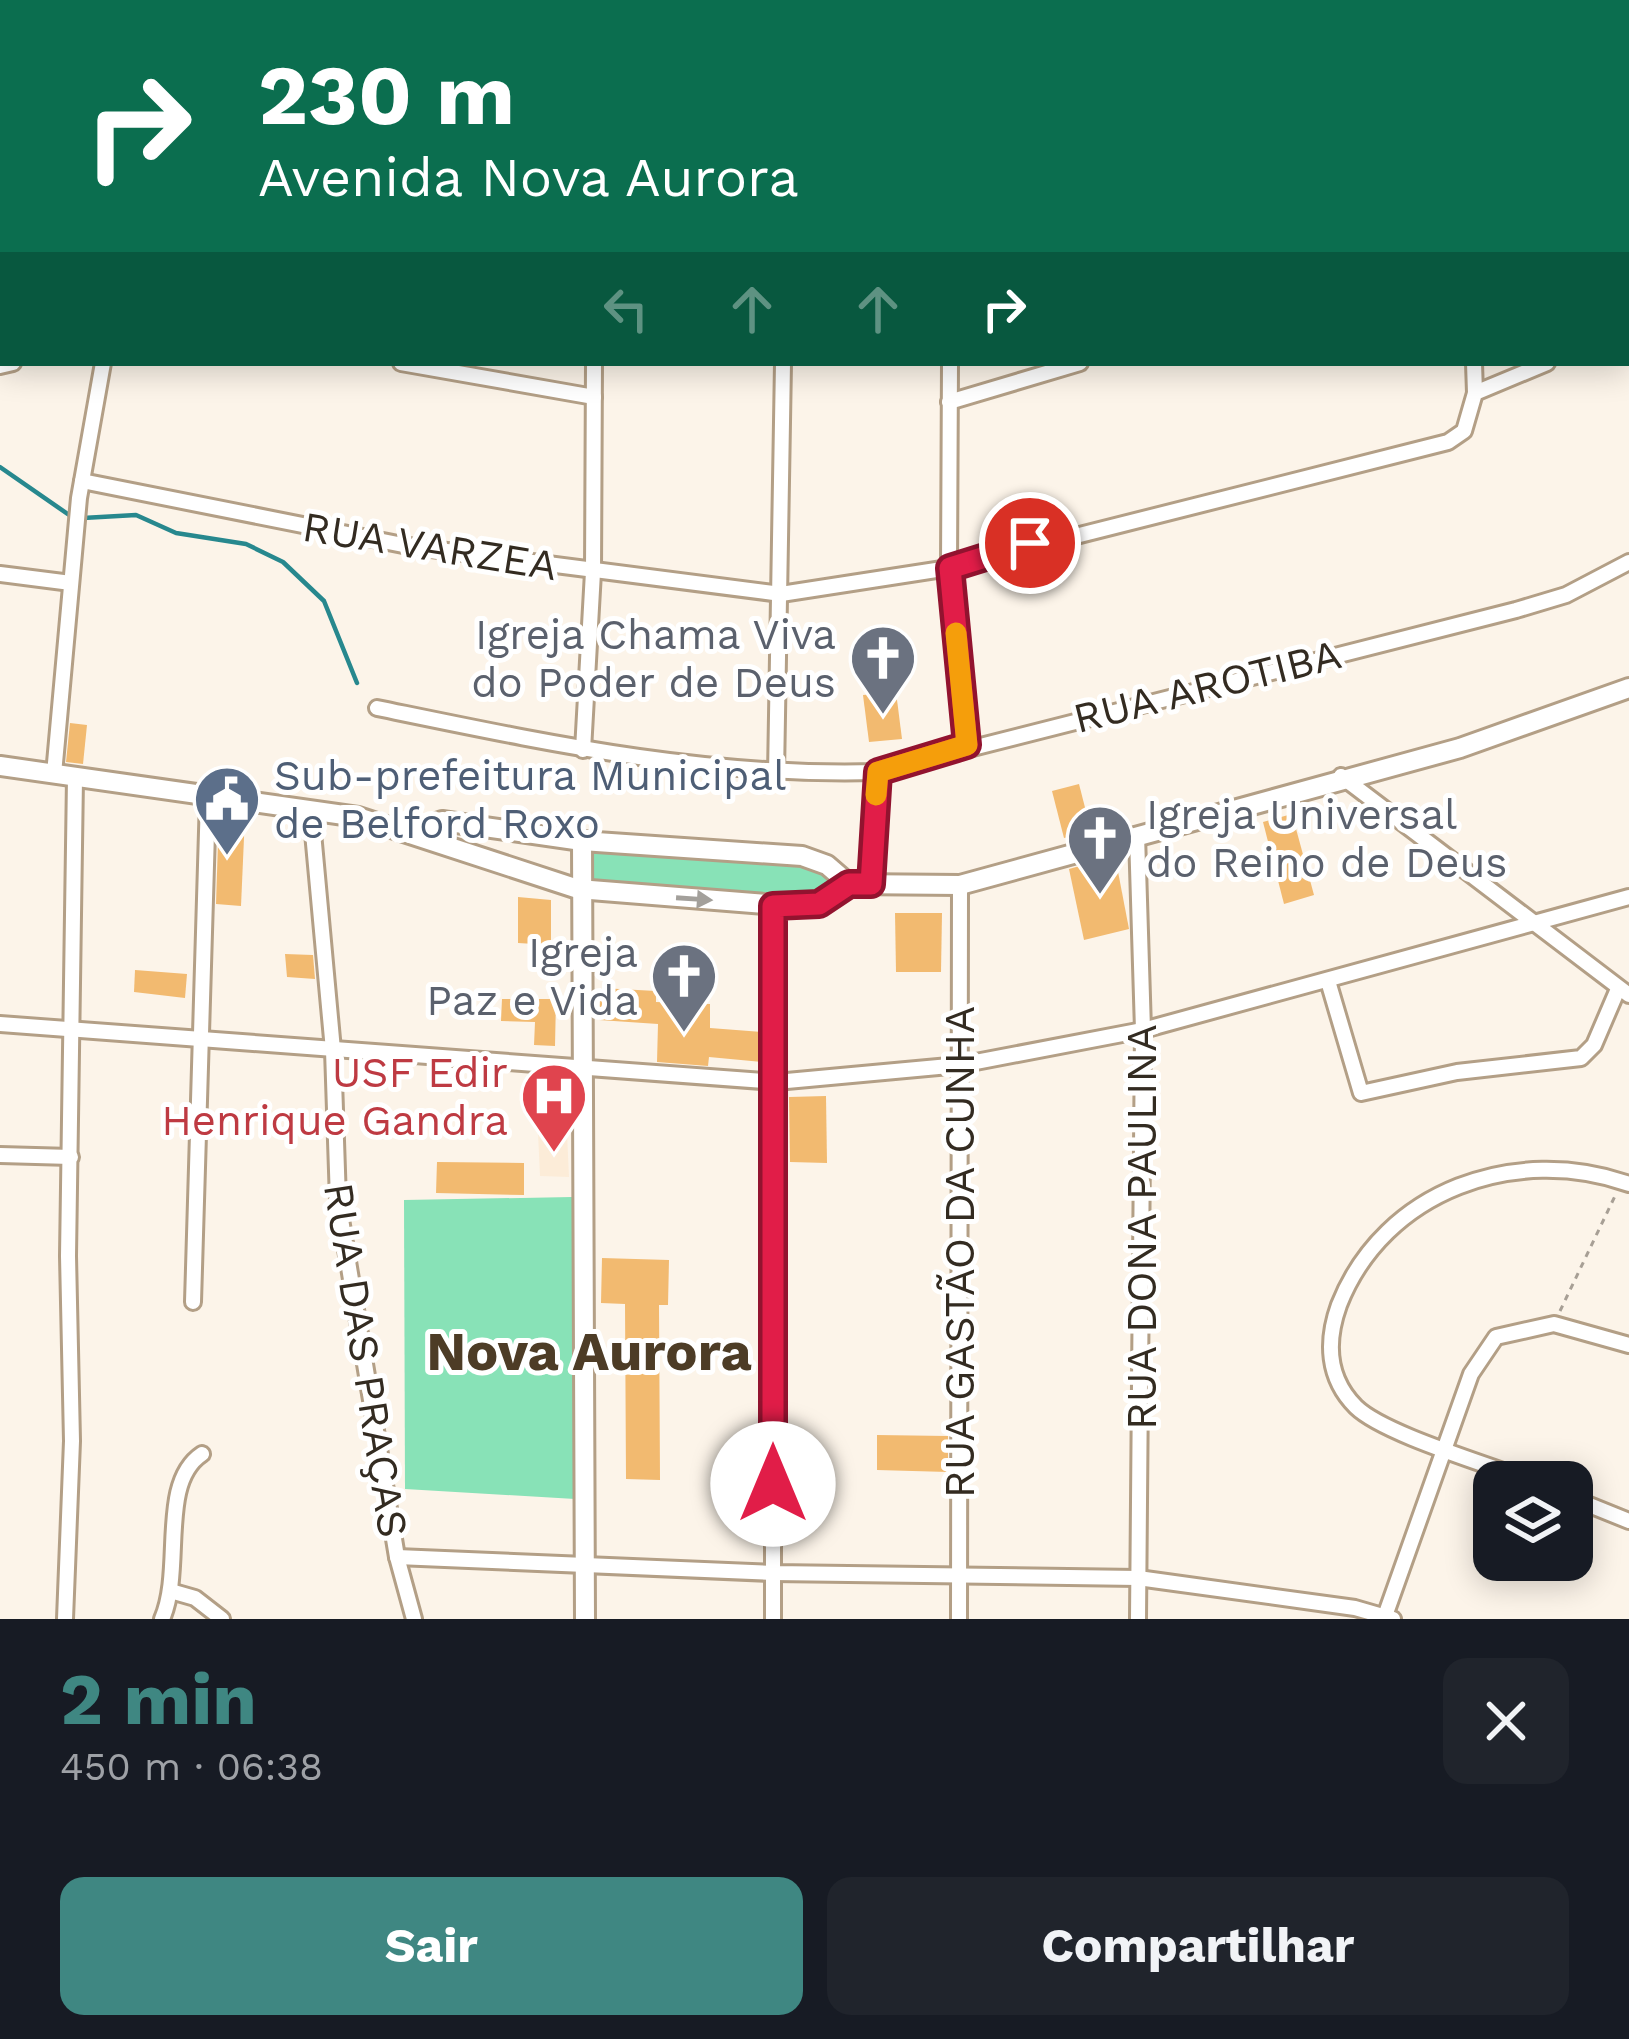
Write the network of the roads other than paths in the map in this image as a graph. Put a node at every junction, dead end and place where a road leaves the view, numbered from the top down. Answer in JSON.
{"nodes":[{"id":1,"x":102,"y":366,"type":"edge"},
{"id":2,"x":418,"y":366,"type":"edge"},
{"id":3,"x":594,"y":366,"type":"edge"},
{"id":4,"x":783,"y":366,"type":"edge"},
{"id":5,"x":950,"y":366,"type":"edge"},
{"id":6,"x":1070,"y":366,"type":"edge"},
{"id":7,"x":1474,"y":366,"type":"edge"},
{"id":8,"x":1539,"y":366,"type":"edge"},
{"id":9,"x":1475,"y":393,"type":"junction"},
{"id":10,"x":594,"y":398,"type":"junction"},
{"id":11,"x":949,"y":402,"type":"junction"},
{"id":12,"x":80,"y":490,"type":"junction"},
{"id":13,"x":1629,"y":562,"type":"edge"},
{"id":14,"x":950,"y":568,"type":"junction"},
{"id":15,"x":592,"y":572,"type":"junction"},
{"id":16,"x":0,"y":574,"type":"edge"},
{"id":17,"x":71,"y":583,"type":"junction"},
{"id":18,"x":781,"y":594,"type":"junction"},
{"id":19,"x":1629,"y":688,"type":"edge"},
{"id":20,"x":377,"y":708,"type":"dead end"},
{"id":21,"x":967,"y":745,"type":"junction"},
{"id":22,"x":583,"y":751,"type":"junction"},
{"id":23,"x":0,"y":766,"type":"edge"},
{"id":24,"x":878,"y":772,"type":"junction"},
{"id":25,"x":776,"y":775,"type":"junction"},
{"id":26,"x":64,"y":776,"type":"junction"},
{"id":27,"x":1341,"y":776,"type":"junction"},
{"id":28,"x":208,"y":798,"type":"junction"},
{"id":29,"x":311,"y":811,"type":"junction"},
{"id":30,"x":413,"y":831,"type":"junction"},
{"id":31,"x":1137,"y":835,"type":"junction"},
{"id":32,"x":582,"y":841,"type":"junction"},
{"id":33,"x":849,"y":884,"type":"junction"},
{"id":34,"x":871,"y":884,"type":"junction"},
{"id":35,"x":960,"y":885,"type":"junction"},
{"id":36,"x":578,"y":890,"type":"junction"},
{"id":37,"x":1629,"y":897,"type":"edge"},
{"id":38,"x":773,"y":906,"type":"junction"},
{"id":39,"x":1541,"y":926,"type":"junction"},
{"id":40,"x":1328,"y":981,"type":"junction"},
{"id":41,"x":1623,"y":992,"type":"edge"},
{"id":42,"x":0,"y":1024,"type":"edge"},
{"id":43,"x":69,"y":1029,"type":"junction"},
{"id":44,"x":1143,"y":1030,"type":"junction"},
{"id":45,"x":197,"y":1038,"type":"junction"},
{"id":46,"x":333,"y":1050,"type":"junction"},
{"id":47,"x":960,"y":1065,"type":"junction"},
{"id":48,"x":580,"y":1072,"type":"junction"},
{"id":49,"x":776,"y":1082,"type":"junction"},
{"id":50,"x":0,"y":1155,"type":"edge"},
{"id":51,"x":71,"y":1157,"type":"junction"},
{"id":52,"x":1626,"y":1183,"type":"edge"},
{"id":53,"x":193,"y":1302,"type":"dead end"},
{"id":54,"x":1629,"y":1345,"type":"edge"},
{"id":55,"x":1448,"y":1447,"type":"junction"},
{"id":56,"x":202,"y":1454,"type":"dead end"},
{"id":57,"x":1482,"y":1461,"type":"edge"},
{"id":58,"x":1593,"y":1506,"type":"edge"},
{"id":59,"x":1629,"y":1521,"type":"edge"},
{"id":60,"x":397,"y":1557,"type":"junction"},
{"id":61,"x":585,"y":1562,"type":"junction"},
{"id":62,"x":773,"y":1573,"type":"junction"},
{"id":63,"x":959,"y":1575,"type":"junction"},
{"id":64,"x":1138,"y":1578,"type":"junction"},
{"id":65,"x":174,"y":1592,"type":"junction"},
{"id":66,"x":1389,"y":1617,"type":"edge"},
{"id":67,"x":65,"y":1619,"type":"edge"},
{"id":68,"x":163,"y":1619,"type":"edge"},
{"id":69,"x":222,"y":1619,"type":"edge"},
{"id":70,"x":414,"y":1619,"type":"edge"},
{"id":71,"x":585,"y":1619,"type":"edge"},
{"id":72,"x":773,"y":1619,"type":"edge"},
{"id":73,"x":959,"y":1619,"type":"edge"},
{"id":74,"x":1138,"y":1619,"type":"edge"}],
"edges":[{"from":1,"to":12,"type":"street"},
{"from":2,"to":10,"type":"street"},
{"from":3,"to":10,"type":"street"},
{"from":4,"to":18,"type":"street"},
{"from":5,"to":11,"type":"street"},
{"from":6,"to":11,"type":"street"},
{"from":7,"to":9,"type":"street"},
{"from":8,"to":9,"type":"street"},
{"from":9,"to":14,"type":"street","name":"RUA VARZEA"},
{"from":10,"to":15,"type":"street"},
{"from":11,"to":14,"type":"street"},
{"from":12,"to":15,"type":"street","name":"RUA VARZEA"},
{"from":12,"to":17,"type":"street"},
{"from":13,"to":21,"type":"street","name":"RUA AROTIBA"},
{"from":14,"to":18,"type":"street","name":"RUA VARZEA"},
{"from":14,"to":21,"type":"street"},
{"from":15,"to":18,"type":"street","name":"RUA VARZEA"},
{"from":15,"to":22,"type":"street"},
{"from":16,"to":17,"type":"street"},
{"from":17,"to":26,"type":"street"},
{"from":18,"to":25,"type":"street"},
{"from":19,"to":27,"type":"street"},
{"from":20,"to":22,"type":"street","name":"RUA AROTIBA"},
{"from":21,"to":24,"type":"street","name":"RUA AROTIBA"},
{"from":22,"to":25,"type":"street","name":"RUA AROTIBA"},
{"from":23,"to":26,"type":"street"},
{"from":24,"to":25,"type":"street","name":"RUA AROTIBA"},
{"from":24,"to":34,"type":"street"},
{"from":26,"to":28,"type":"street"},
{"from":26,"to":43,"type":"street"},
{"from":27,"to":31,"type":"street"},
{"from":27,"to":39,"type":"street"},
{"from":28,"to":29,"type":"street"},
{"from":28,"to":45,"type":"street"},
{"from":29,"to":30,"type":"street"},
{"from":29,"to":46,"type":"street","name":"RUA DAS PRAÇAS"},
{"from":30,"to":32,"type":"street"},
{"from":30,"to":36,"type":"street"},
{"from":31,"to":35,"type":"street"},
{"from":31,"to":44,"type":"street","name":"RUA DONA PAULINA"},
{"from":32,"to":33,"type":"street"},
{"from":32,"to":36,"type":"street"},
{"from":33,"to":34,"type":"street"},
{"from":33,"to":38,"type":"street"},
{"from":34,"to":35,"type":"street"},
{"from":35,"to":47,"type":"street","name":"RUA GASTÃO DA CUNHA"},
{"from":36,"to":38,"type":"street","one_way":true},
{"from":36,"to":48,"type":"street"},
{"from":37,"to":39,"type":"street"},
{"from":38,"to":49,"type":"street"},
{"from":39,"to":40,"type":"street"},
{"from":39,"to":41,"type":"street"},
{"from":40,"to":41,"type":"street"},
{"from":40,"to":44,"type":"street"},
{"from":42,"to":43,"type":"street"},
{"from":43,"to":45,"type":"street"},
{"from":43,"to":51,"type":"street"},
{"from":44,"to":47,"type":"street"},
{"from":44,"to":64,"type":"street","name":"RUA DONA PAULINA"},
{"from":45,"to":46,"type":"street"},
{"from":45,"to":53,"type":"street"},
{"from":46,"to":48,"type":"street"},
{"from":46,"to":60,"type":"street","name":"RUA DAS PRAÇAS"},
{"from":47,"to":49,"type":"street"},
{"from":47,"to":63,"type":"street","name":"RUA GASTÃO DA CUNHA"},
{"from":48,"to":49,"type":"street"},
{"from":48,"to":61,"type":"street"},
{"from":49,"to":62,"type":"street"},
{"from":50,"to":51,"type":"street"},
{"from":51,"to":67,"type":"street"},
{"from":52,"to":55,"type":"street"},
{"from":54,"to":55,"type":"street"},
{"from":55,"to":57,"type":"street"},
{"from":55,"to":66,"type":"street"},
{"from":56,"to":65,"type":"street"},
{"from":58,"to":59,"type":"street"},
{"from":60,"to":61,"type":"street"},
{"from":60,"to":70,"type":"street","name":"RUA DAS PRAÇAS"},
{"from":61,"to":62,"type":"street"},
{"from":61,"to":71,"type":"street"},
{"from":62,"to":63,"type":"street"},
{"from":62,"to":72,"type":"street"},
{"from":63,"to":64,"type":"street"},
{"from":63,"to":73,"type":"street","name":"RUA GASTÃO DA CUNHA"},
{"from":64,"to":66,"type":"street"},
{"from":64,"to":74,"type":"street","name":"RUA DONA PAULINA"},
{"from":65,"to":68,"type":"street"},
{"from":65,"to":69,"type":"street"}]}
